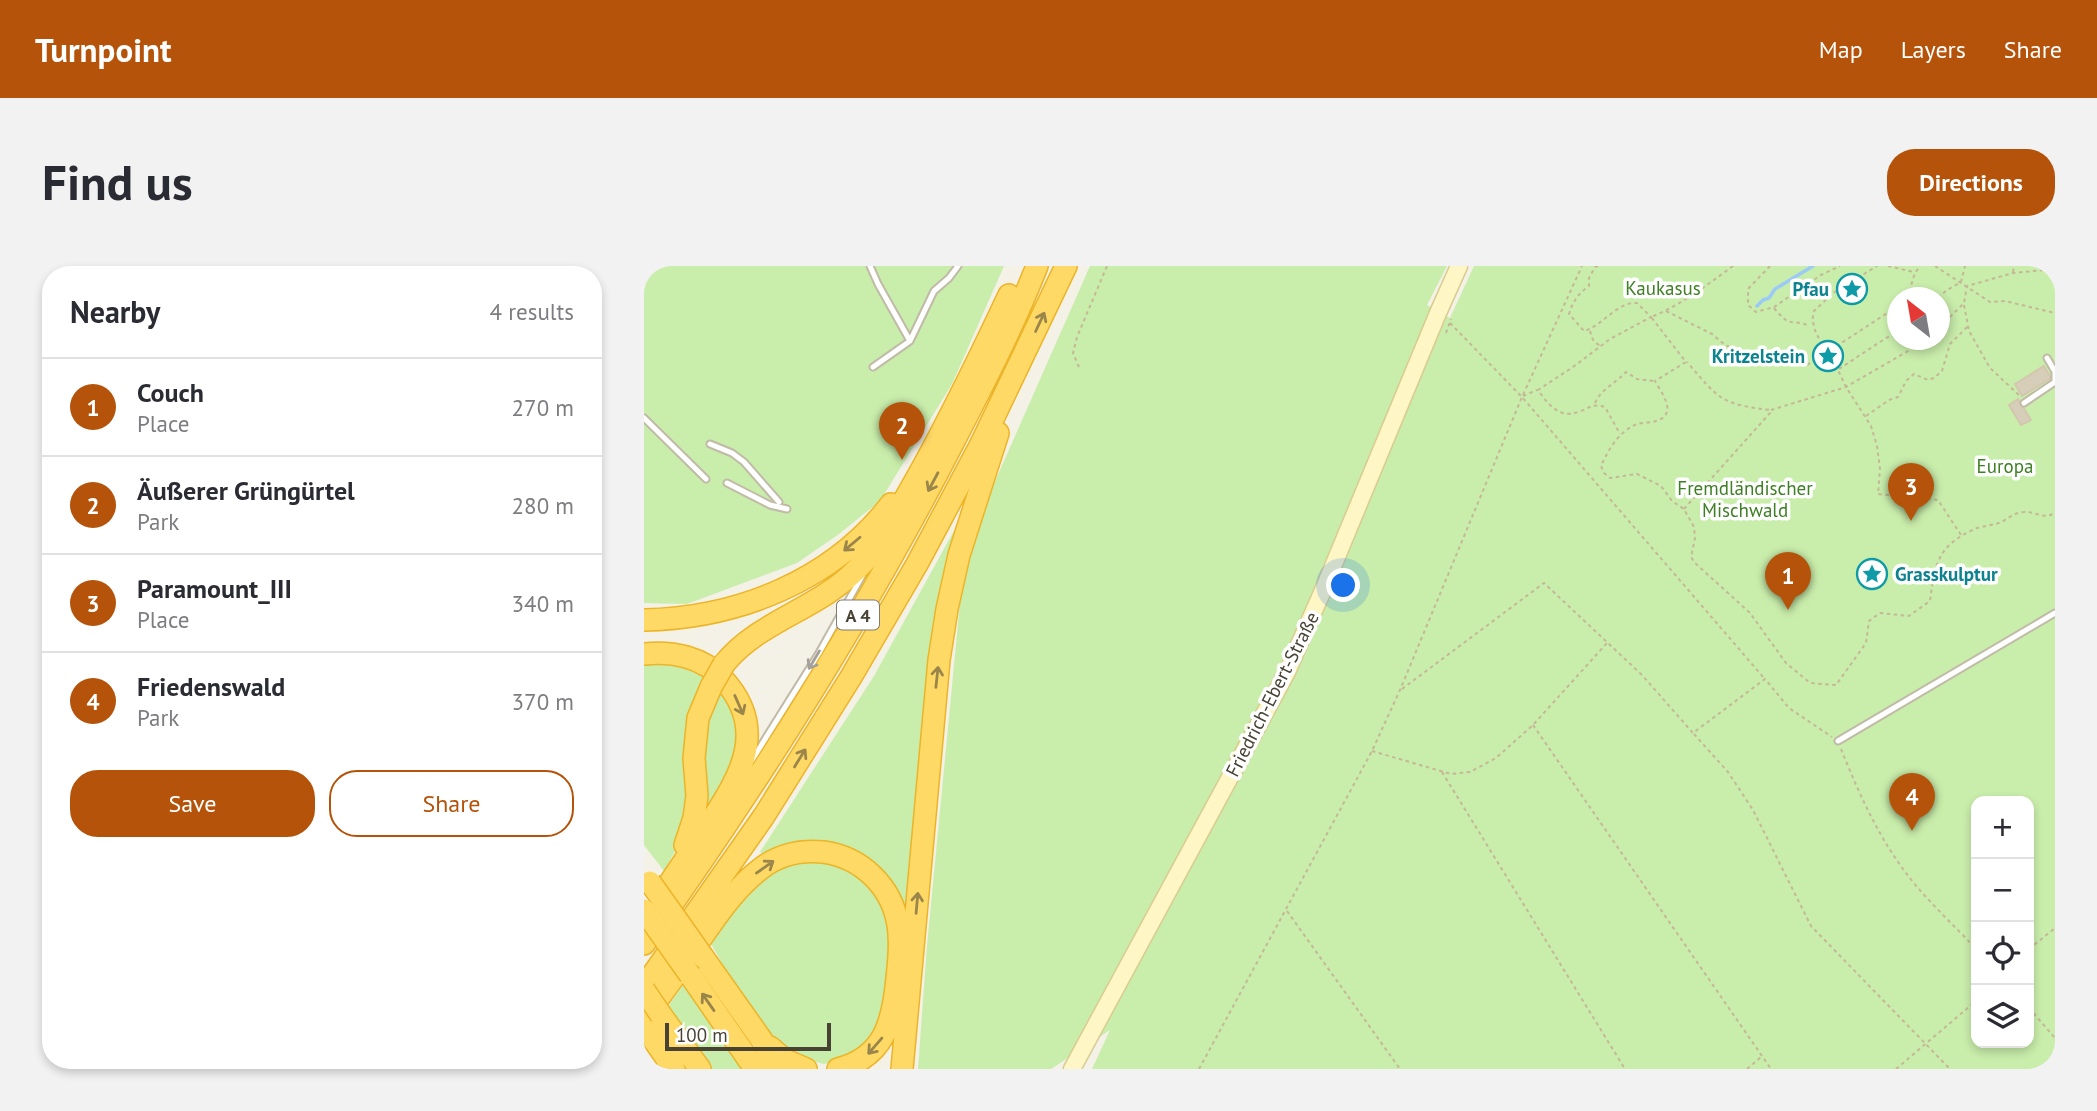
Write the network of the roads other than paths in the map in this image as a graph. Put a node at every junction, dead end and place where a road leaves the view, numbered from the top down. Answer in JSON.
{"nodes":[{"id":1,"x":870,"y":266,"type":"edge"},
{"id":2,"x":958,"y":266,"type":"edge"},
{"id":3,"x":1025,"y":266,"type":"edge"},
{"id":4,"x":1037,"y":266,"type":"edge"},
{"id":5,"x":1066,"y":266,"type":"edge"},
{"id":6,"x":1459,"y":266,"type":"edge"},
{"id":7,"x":910,"y":341,"type":"junction"},
{"id":8,"x":2047,"y":358,"type":"dead end"},
{"id":9,"x":873,"y":367,"type":"dead end"},
{"id":10,"x":2055,"y":369,"type":"edge"},
{"id":11,"x":1014,"y":378,"type":"junction"},
{"id":12,"x":2024,"y":402,"type":"dead end"},
{"id":13,"x":952,"y":412,"type":"junction"},
{"id":14,"x":644,"y":418,"type":"edge"},
{"id":15,"x":710,"y":444,"type":"dead end"},
{"id":16,"x":706,"y":479,"type":"dead end"},
{"id":17,"x":727,"y":483,"type":"dead end"},
{"id":18,"x":779,"y":502,"type":"dead end"},
{"id":19,"x":787,"y":509,"type":"dead end"},
{"id":20,"x":883,"y":537,"type":"junction"},
{"id":21,"x":2055,"y":613,"type":"edge"},
{"id":22,"x":644,"y":620,"type":"edge"},
{"id":23,"x":644,"y":654,"type":"edge"},
{"id":24,"x":1838,"y":741,"type":"road end"},
{"id":25,"x":730,"y":793,"type":"junction"},
{"id":26,"x":764,"y":816,"type":"junction"},
{"id":27,"x":647,"y":878,"type":"edge"},
{"id":28,"x":644,"y":909,"type":"edge"},
{"id":29,"x":717,"y":915,"type":"junction"},
{"id":30,"x":644,"y":919,"type":"edge"},
{"id":31,"x":644,"y":944,"type":"edge"},
{"id":32,"x":644,"y":988,"type":"edge"},
{"id":33,"x":649,"y":1022,"type":"edge"},
{"id":34,"x":761,"y":1039,"type":"junction"},
{"id":35,"x":1070,"y":1067,"type":"edge"},
{"id":36,"x":674,"y":1069,"type":"edge"},
{"id":37,"x":701,"y":1069,"type":"edge"},
{"id":38,"x":755,"y":1069,"type":"edge"},
{"id":39,"x":778,"y":1069,"type":"edge"},
{"id":40,"x":806,"y":1069,"type":"edge"},
{"id":41,"x":838,"y":1069,"type":"edge"},
{"id":42,"x":902,"y":1069,"type":"edge"}],
"edges":[{"from":1,"to":7,"type":"lane"},
{"from":2,"to":7,"type":"lane"},
{"from":3,"to":13,"type":"highway"},
{"from":4,"to":31,"type":"highway","number":"A 4","one_way":true},
{"from":11,"to":5,"type":"highway","number":"A 4","one_way":true},
{"from":6,"to":35,"type":"main road","name":"Friedrich-Ebert-Straße"},
{"from":7,"to":9,"type":"lane"},
{"from":8,"to":10,"type":"lane"},
{"from":10,"to":12,"type":"lane"},
{"from":26,"to":11,"type":"highway","number":"A 4","one_way":true},
{"from":42,"to":11,"type":"highway","one_way":true},
{"from":13,"to":20,"type":"highway"},
{"from":13,"to":22,"type":"highway","one_way":true},
{"from":14,"to":16,"type":"lane"},
{"from":15,"to":18,"type":"lane"},
{"from":17,"to":19,"type":"lane"},
{"from":20,"to":25,"type":"lane","one_way":true},
{"from":20,"to":28,"type":"highway","bridge":true},
{"from":21,"to":24,"type":"lane"},
{"from":23,"to":25,"type":"highway","one_way":true},
{"from":25,"to":30,"type":"highway"},
{"from":26,"to":29,"type":"highway"},
{"from":26,"to":32,"type":"highway","number":"A 4"},
{"from":27,"to":34,"type":"highway","bridge":true},
{"from":38,"to":28,"type":"highway","one_way":true,"bridge":true},
{"from":29,"to":33,"type":"highway"},
{"from":29,"to":41,"type":"highway","one_way":true},
{"from":32,"to":33,"type":"highway","bridge":true},
{"from":33,"to":36,"type":"highway"},
{"from":33,"to":37,"type":"highway"},
{"from":34,"to":39,"type":"highway"},
{"from":34,"to":40,"type":"highway"}]}
